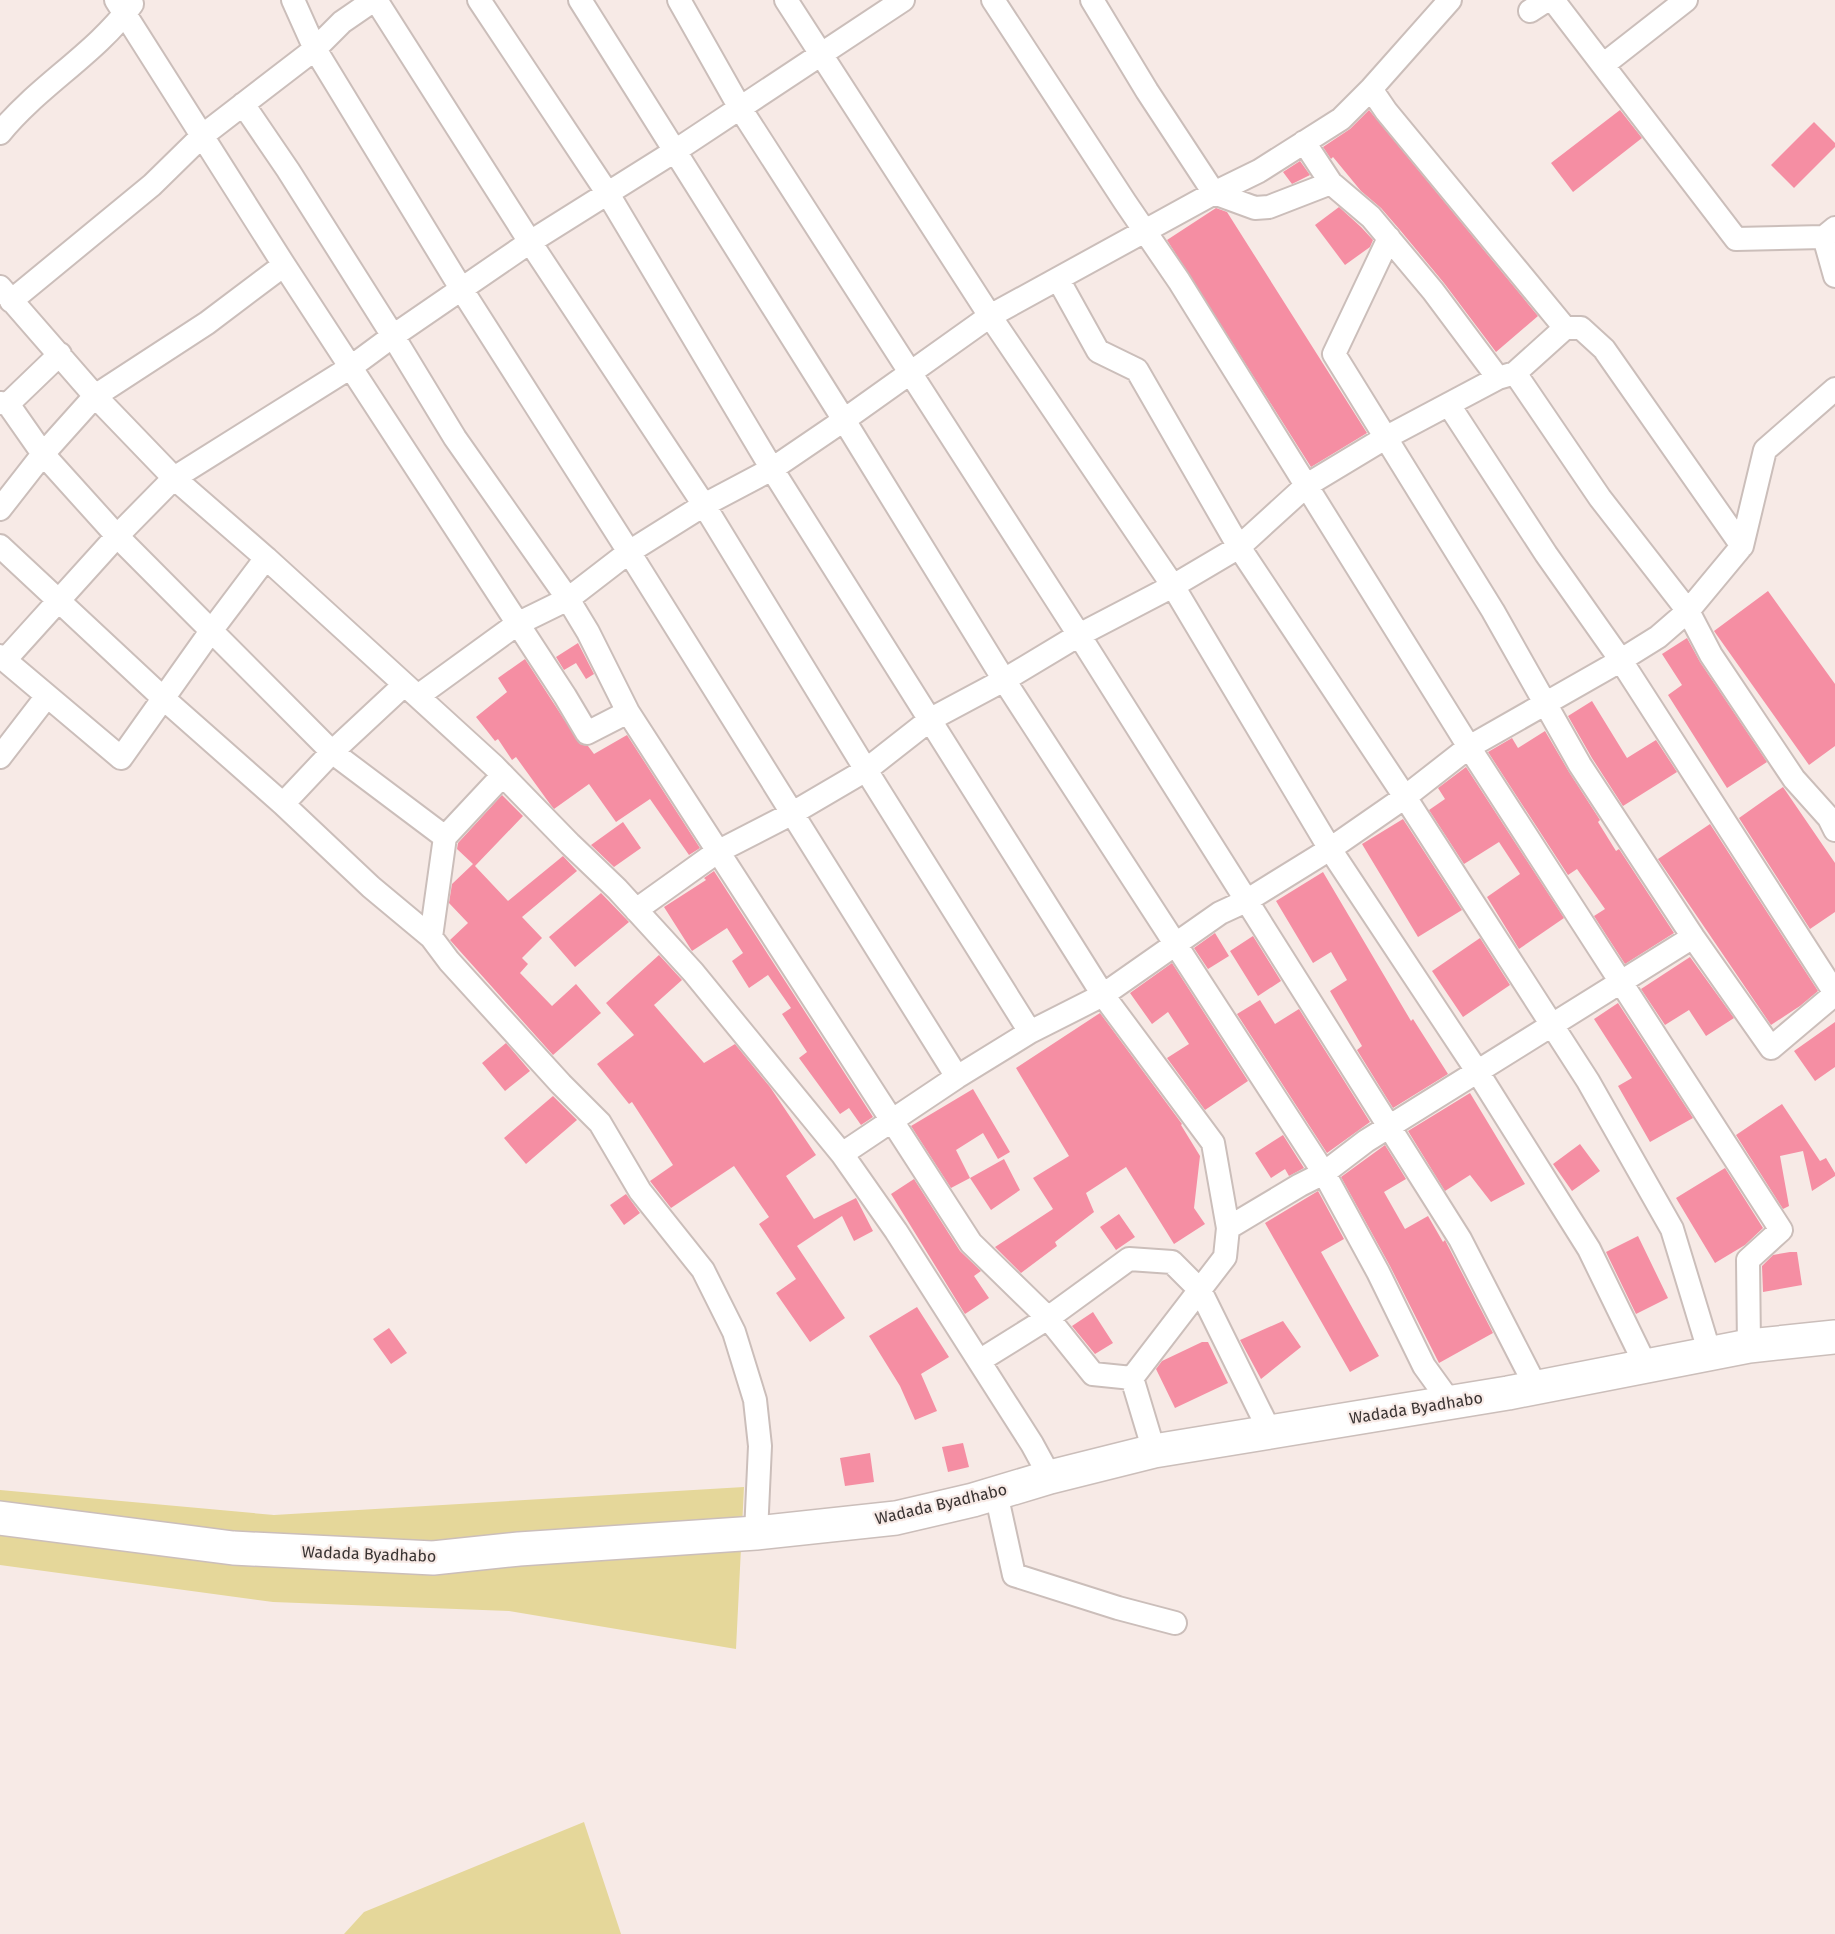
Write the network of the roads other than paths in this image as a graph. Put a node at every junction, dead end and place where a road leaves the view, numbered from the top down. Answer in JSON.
{"nodes":[{"id":1,"x":293,"y":0,"type":"edge"},
{"id":2,"x":375,"y":0,"type":"edge"},
{"id":3,"x":479,"y":0,"type":"edge"},
{"id":4,"x":580,"y":0,"type":"edge"},
{"id":5,"x":679,"y":0,"type":"edge"},
{"id":6,"x":786,"y":0,"type":"edge"},
{"id":7,"x":903,"y":0,"type":"edge"},
{"id":8,"x":993,"y":0,"type":"edge"},
{"id":9,"x":1092,"y":0,"type":"edge"},
{"id":10,"x":1450,"y":0,"type":"edge"},
{"id":11,"x":1553,"y":0,"type":"edge"},
{"id":12,"x":1686,"y":0,"type":"edge"},
{"id":13,"x":125,"y":5,"type":"edge"},
{"id":14,"x":315,"y":49,"type":"junction"},
{"id":15,"x":820,"y":54,"type":"junction"},
{"id":16,"x":1603,"y":65,"type":"junction"},
{"id":17,"x":1371,"y":89,"type":"junction"},
{"id":18,"x":243,"y":104,"type":"junction"},
{"id":19,"x":740,"y":108,"type":"junction"},
{"id":20,"x":0,"y":133,"type":"edge"},
{"id":21,"x":202,"y":136,"type":"junction"},
{"id":22,"x":1304,"y":142,"type":"junction"},
{"id":23,"x":675,"y":151,"type":"junction"},
{"id":24,"x":1331,"y":183,"type":"junction"},
{"id":25,"x":1214,"y":193,"type":"junction"},
{"id":26,"x":608,"y":194,"type":"junction"},
{"id":27,"x":1145,"y":231,"type":"junction"},
{"id":28,"x":1829,"y":232,"type":"edge"},
{"id":29,"x":1389,"y":238,"type":"junction"},
{"id":30,"x":530,"y":242,"type":"junction"},
{"id":31,"x":285,"y":265,"type":"junction"},
{"id":32,"x":1835,"y":276,"type":"edge"},
{"id":33,"x":1058,"y":279,"type":"junction"},
{"id":34,"x":462,"y":290,"type":"junction"},
{"id":35,"x":5,"y":294,"type":"edge"},
{"id":36,"x":990,"y":316,"type":"junction"},
{"id":37,"x":1564,"y":328,"type":"junction"},
{"id":38,"x":393,"y":336,"type":"junction"},
{"id":39,"x":60,"y":354,"type":"junction"},
{"id":40,"x":351,"y":367,"type":"junction"},
{"id":41,"x":911,"y":373,"type":"junction"},
{"id":42,"x":1507,"y":375,"type":"junction"},
{"id":43,"x":1835,"y":389,"type":"edge"},
{"id":44,"x":95,"y":396,"type":"junction"},
{"id":45,"x":4,"y":403,"type":"edge"},
{"id":46,"x":1449,"y":405,"type":"junction"},
{"id":47,"x":844,"y":420,"type":"junction"},
{"id":48,"x":1385,"y":438,"type":"junction"},
{"id":49,"x":43,"y":454,"type":"junction"},
{"id":50,"x":772,"y":469,"type":"junction"},
{"id":51,"x":174,"y":478,"type":"junction"},
{"id":52,"x":1307,"y":485,"type":"junction"},
{"id":53,"x":704,"y":505,"type":"junction"},
{"id":54,"x":0,"y":509,"type":"edge"},
{"id":55,"x":117,"y":536,"type":"junction"},
{"id":56,"x":0,"y":546,"type":"edge"},
{"id":57,"x":1742,"y":546,"type":"junction"},
{"id":58,"x":1239,"y":547,"type":"junction"},
{"id":59,"x":629,"y":552,"type":"junction"},
{"id":60,"x":266,"y":558,"type":"junction"},
{"id":61,"x":1173,"y":586,"type":"junction"},
{"id":62,"x":568,"y":599,"type":"junction"},
{"id":63,"x":59,"y":601,"type":"junction"},
{"id":64,"x":1688,"y":610,"type":"junction"},
{"id":65,"x":517,"y":624,"type":"junction"},
{"id":66,"x":211,"y":630,"type":"junction"},
{"id":67,"x":1078,"y":635,"type":"junction"},
{"id":68,"x":3,"y":658,"type":"edge"},
{"id":69,"x":1620,"y":660,"type":"junction"},
{"id":70,"x":1004,"y":680,"type":"junction"},
{"id":71,"x":411,"y":690,"type":"junction"},
{"id":72,"x":47,"y":696,"type":"junction"},
{"id":73,"x":163,"y":698,"type":"junction"},
{"id":74,"x":1545,"y":704,"type":"junction"},
{"id":75,"x":628,"y":712,"type":"junction"},
{"id":76,"x":931,"y":719,"type":"junction"},
{"id":77,"x":1469,"y":747,"type":"junction"},
{"id":78,"x":332,"y":752,"type":"junction"},
{"id":79,"x":0,"y":757,"type":"edge"},
{"id":80,"x":866,"y":770,"type":"junction"},
{"id":81,"x":503,"y":775,"type":"junction"},
{"id":82,"x":1404,"y":797,"type":"junction"},
{"id":83,"x":283,"y":804,"type":"junction"},
{"id":84,"x":791,"y":814,"type":"junction"},
{"id":85,"x":1835,"y":830,"type":"edge"},
{"id":86,"x":445,"y":837,"type":"junction"},
{"id":87,"x":1330,"y":849,"type":"junction"},
{"id":88,"x":717,"y":852,"type":"junction"},
{"id":89,"x":1246,"y":901,"type":"junction"},
{"id":90,"x":636,"y":910,"type":"junction"},
{"id":91,"x":431,"y":937,"type":"junction"},
{"id":92,"x":1693,"y":937,"type":"junction"},
{"id":93,"x":1175,"y":943,"type":"junction"},
{"id":94,"x":1621,"y":982,"type":"junction"},
{"id":95,"x":1835,"y":993,"type":"edge"},
{"id":96,"x":1103,"y":995,"type":"junction"},
{"id":97,"x":1551,"y":1025,"type":"junction"},
{"id":98,"x":1030,"y":1032,"type":"junction"},
{"id":99,"x":1477,"y":1071,"type":"junction"},
{"id":100,"x":957,"y":1077,"type":"junction"},
{"id":101,"x":892,"y":1120,"type":"junction"},
{"id":102,"x":1389,"y":1128,"type":"junction"},
{"id":103,"x":842,"y":1154,"type":"junction"},
{"id":104,"x":1324,"y":1173,"type":"junction"},
{"id":105,"x":1228,"y":1228,"type":"junction"},
{"id":106,"x":1200,"y":1290,"type":"junction"},
{"id":107,"x":1048,"y":1318,"type":"junction"},
{"id":108,"x":1835,"y":1337,"type":"edge"},
{"id":109,"x":1749,"y":1346,"type":"junction"},
{"id":110,"x":1710,"y":1354,"type":"junction"},
{"id":111,"x":979,"y":1361,"type":"junction"},
{"id":112,"x":1646,"y":1366,"type":"junction"},
{"id":113,"x":1132,"y":1378,"type":"junction"},
{"id":114,"x":1536,"y":1387,"type":"junction"},
{"id":115,"x":1450,"y":1402,"type":"junction"},
{"id":116,"x":1270,"y":1432,"type":"junction"},
{"id":117,"x":1154,"y":1451,"type":"junction"},
{"id":118,"x":1050,"y":1477,"type":"junction"},
{"id":119,"x":996,"y":1493,"type":"junction"},
{"id":120,"x":0,"y":1518,"type":"edge"},
{"id":121,"x":756,"y":1533,"type":"junction"},
{"id":122,"x":1175,"y":1623,"type":"dead end"}],
"edges":[{"from":1,"to":14,"type":"street"},
{"from":2,"to":14,"type":"street"},
{"from":2,"to":30,"type":"street"},
{"from":3,"to":26,"type":"street"},
{"from":4,"to":23,"type":"street"},
{"from":5,"to":19,"type":"street"},
{"from":6,"to":15,"type":"street"},
{"from":7,"to":15,"type":"street"},
{"from":8,"to":27,"type":"street"},
{"from":9,"to":25,"type":"street"},
{"from":10,"to":17,"type":"street"},
{"from":11,"to":16,"type":"street"},
{"from":12,"to":16,"type":"street"},
{"from":13,"to":20,"type":"street"},
{"from":13,"to":21,"type":"street"},
{"from":14,"to":18,"type":"street"},
{"from":14,"to":34,"type":"street"},
{"from":15,"to":19,"type":"street"},
{"from":15,"to":36,"type":"street"},
{"from":16,"to":28,"type":"street"},
{"from":17,"to":22,"type":"street"},
{"from":17,"to":37,"type":"street"},
{"from":18,"to":21,"type":"street"},
{"from":18,"to":38,"type":"street"},
{"from":19,"to":23,"type":"street"},
{"from":19,"to":41,"type":"street"},
{"from":21,"to":31,"type":"street"},
{"from":21,"to":35,"type":"street"},
{"from":22,"to":24,"type":"street"},
{"from":22,"to":25,"type":"street"},
{"from":23,"to":26,"type":"street"},
{"from":23,"to":47,"type":"street"},
{"from":24,"to":25,"type":"street"},
{"from":24,"to":29,"type":"street"},
{"from":25,"to":27,"type":"street"},
{"from":26,"to":30,"type":"street"},
{"from":26,"to":50,"type":"street"},
{"from":27,"to":33,"type":"street"},
{"from":27,"to":52,"type":"street"},
{"from":28,"to":32,"type":"street"},
{"from":29,"to":42,"type":"street"},
{"from":29,"to":48,"type":"street"},
{"from":30,"to":34,"type":"street"},
{"from":30,"to":53,"type":"street"},
{"from":31,"to":40,"type":"street"},
{"from":31,"to":44,"type":"street"},
{"from":33,"to":36,"type":"street"},
{"from":33,"to":58,"type":"street"},
{"from":34,"to":38,"type":"street"},
{"from":34,"to":59,"type":"street"},
{"from":35,"to":39,"type":"street"},
{"from":36,"to":41,"type":"street"},
{"from":36,"to":61,"type":"street"},
{"from":37,"to":42,"type":"street"},
{"from":37,"to":57,"type":"street"},
{"from":38,"to":40,"type":"street"},
{"from":38,"to":62,"type":"street"},
{"from":39,"to":44,"type":"street"},
{"from":39,"to":45,"type":"street"},
{"from":40,"to":51,"type":"street"},
{"from":40,"to":65,"type":"street"},
{"from":41,"to":47,"type":"street"},
{"from":41,"to":67,"type":"street"},
{"from":42,"to":46,"type":"street"},
{"from":42,"to":64,"type":"street"},
{"from":43,"to":57,"type":"street"},
{"from":44,"to":49,"type":"street"},
{"from":44,"to":51,"type":"street"},
{"from":45,"to":49,"type":"street"},
{"from":46,"to":48,"type":"street"},
{"from":46,"to":69,"type":"street"},
{"from":47,"to":50,"type":"street"},
{"from":47,"to":70,"type":"street"},
{"from":48,"to":52,"type":"street"},
{"from":48,"to":74,"type":"street"},
{"from":49,"to":54,"type":"street"},
{"from":49,"to":55,"type":"street"},
{"from":50,"to":53,"type":"street"},
{"from":50,"to":76,"type":"street"},
{"from":51,"to":55,"type":"street"},
{"from":51,"to":60,"type":"street"},
{"from":52,"to":58,"type":"street"},
{"from":52,"to":77,"type":"street"},
{"from":53,"to":59,"type":"street"},
{"from":53,"to":80,"type":"street"},
{"from":55,"to":63,"type":"street"},
{"from":55,"to":66,"type":"street"},
{"from":56,"to":63,"type":"street"},
{"from":57,"to":64,"type":"street"},
{"from":58,"to":61,"type":"street"},
{"from":58,"to":82,"type":"street"},
{"from":59,"to":62,"type":"street"},
{"from":59,"to":84,"type":"street"},
{"from":60,"to":66,"type":"street"},
{"from":60,"to":71,"type":"street"},
{"from":61,"to":67,"type":"street"},
{"from":61,"to":87,"type":"street"},
{"from":62,"to":65,"type":"street"},
{"from":62,"to":75,"type":"street"},
{"from":63,"to":68,"type":"street"},
{"from":63,"to":73,"type":"street"},
{"from":64,"to":69,"type":"street"},
{"from":64,"to":85,"type":"street"},
{"from":65,"to":71,"type":"street"},
{"from":65,"to":75,"type":"street"},
{"from":66,"to":73,"type":"street"},
{"from":66,"to":78,"type":"street"},
{"from":67,"to":70,"type":"street"},
{"from":67,"to":89,"type":"street"},
{"from":68,"to":72,"type":"street"},
{"from":69,"to":74,"type":"street"},
{"from":69,"to":95,"type":"street"},
{"from":70,"to":76,"type":"street"},
{"from":70,"to":93,"type":"street"},
{"from":71,"to":78,"type":"street"},
{"from":71,"to":81,"type":"street"},
{"from":72,"to":73,"type":"street"},
{"from":72,"to":79,"type":"street"},
{"from":73,"to":83,"type":"street"},
{"from":74,"to":77,"type":"street"},
{"from":74,"to":92,"type":"street"},
{"from":75,"to":88,"type":"street"},
{"from":76,"to":80,"type":"street"},
{"from":76,"to":96,"type":"street"},
{"from":77,"to":82,"type":"street"},
{"from":77,"to":94,"type":"street"},
{"from":78,"to":83,"type":"street"},
{"from":78,"to":86,"type":"street"},
{"from":80,"to":84,"type":"street"},
{"from":80,"to":98,"type":"street"},
{"from":81,"to":86,"type":"street"},
{"from":81,"to":90,"type":"street"},
{"from":82,"to":87,"type":"street"},
{"from":82,"to":97,"type":"street"},
{"from":83,"to":91,"type":"street"},
{"from":84,"to":88,"type":"street"},
{"from":84,"to":100,"type":"street"},
{"from":86,"to":91,"type":"street"},
{"from":87,"to":89,"type":"street"},
{"from":87,"to":99,"type":"street"},
{"from":88,"to":90,"type":"street"},
{"from":88,"to":101,"type":"street"},
{"from":89,"to":93,"type":"street"},
{"from":89,"to":102,"type":"street"},
{"from":90,"to":103,"type":"street"},
{"from":91,"to":121,"type":"street"},
{"from":92,"to":94,"type":"street"},
{"from":92,"to":95,"type":"street"},
{"from":93,"to":96,"type":"street"},
{"from":93,"to":104,"type":"street"},
{"from":94,"to":97,"type":"street"},
{"from":94,"to":109,"type":"street"},
{"from":96,"to":98,"type":"street"},
{"from":96,"to":105,"type":"street"},
{"from":97,"to":99,"type":"street"},
{"from":97,"to":110,"type":"street"},
{"from":98,"to":100,"type":"street"},
{"from":99,"to":102,"type":"street"},
{"from":99,"to":112,"type":"street"},
{"from":100,"to":101,"type":"street"},
{"from":101,"to":103,"type":"street"},
{"from":101,"to":107,"type":"street"},
{"from":102,"to":104,"type":"street"},
{"from":102,"to":114,"type":"street"},
{"from":103,"to":111,"type":"street"},
{"from":104,"to":105,"type":"street"},
{"from":104,"to":115,"type":"street"},
{"from":105,"to":106,"type":"street"},
{"from":106,"to":107,"type":"street"},
{"from":106,"to":113,"type":"street"},
{"from":106,"to":116,"type":"street"},
{"from":107,"to":111,"type":"street"},
{"from":107,"to":113,"type":"street"},
{"from":108,"to":109,"type":"main road","name":"Wadada Byadhabo"},
{"from":109,"to":110,"type":"main road","name":"Wadada Byadhabo"},
{"from":110,"to":112,"type":"main road","name":"Wadada Byadhabo"},
{"from":111,"to":118,"type":"street"},
{"from":112,"to":114,"type":"main road","name":"Wadada Byadhabo"},
{"from":113,"to":117,"type":"street"},
{"from":114,"to":115,"type":"main road","name":"Wadada Byadhabo"},
{"from":115,"to":116,"type":"main road","name":"Wadada Byadhabo"},
{"from":116,"to":117,"type":"main road","name":"Wadada Byadhabo"},
{"from":117,"to":118,"type":"main road","name":"Wadada Byadhabo"},
{"from":118,"to":119,"type":"main road","name":"Wadada Byadhabo"},
{"from":119,"to":121,"type":"main road","name":"Wadada Byadhabo"},
{"from":119,"to":122,"type":"street"},
{"from":120,"to":121,"type":"main road","name":"Wadada Byadhabo"}]}
